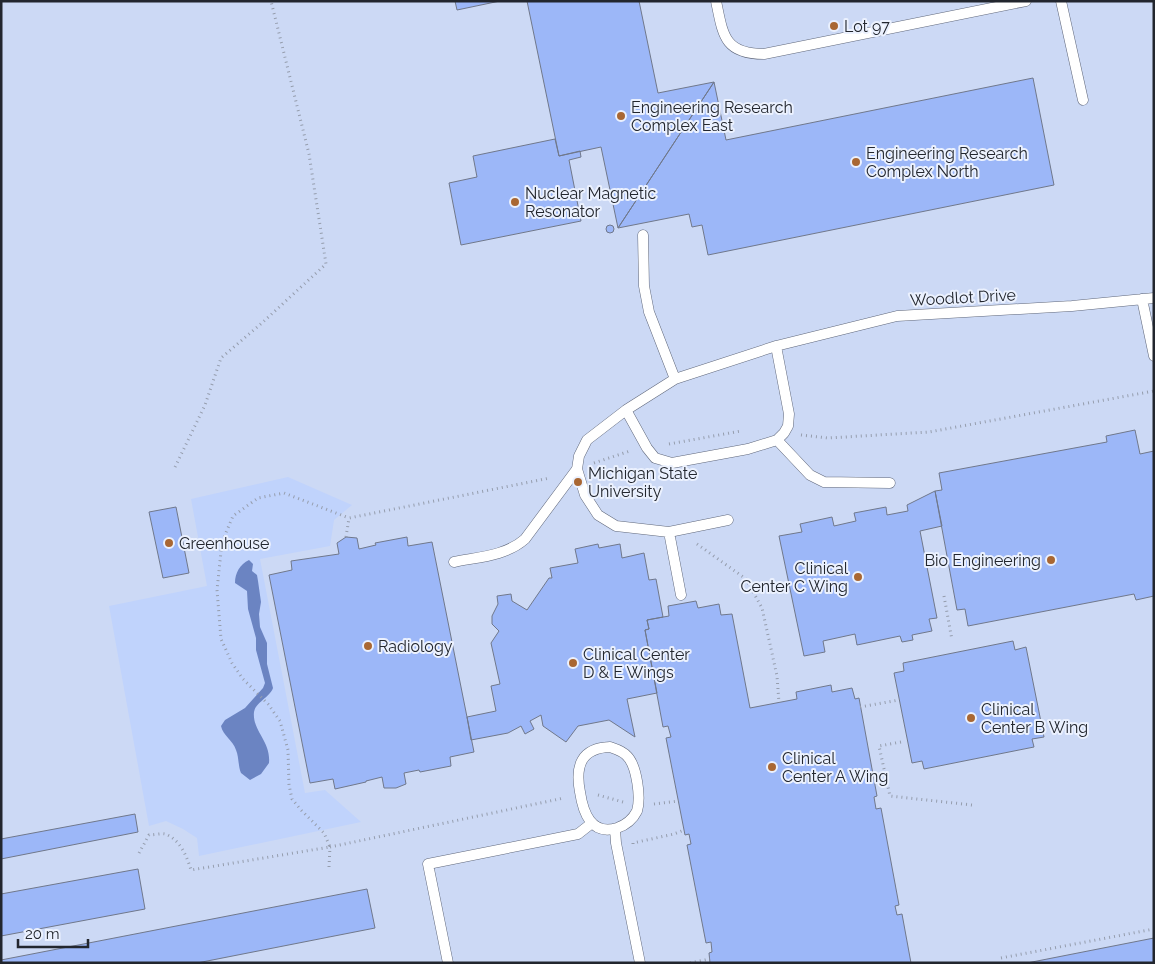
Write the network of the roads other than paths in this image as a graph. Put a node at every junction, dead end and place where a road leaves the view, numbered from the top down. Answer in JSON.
{"nodes":[{"id":1,"x":716,"y":1,"type":"edge"},
{"id":2,"x":1026,"y":1,"type":"edge"},
{"id":3,"x":1062,"y":1,"type":"edge"},
{"id":4,"x":1083,"y":100,"type":"dead end"},
{"id":5,"x":643,"y":235,"type":"dead end"},
{"id":6,"x":1154,"y":298,"type":"edge"},
{"id":7,"x":1142,"y":299,"type":"junction"},
{"id":8,"x":776,"y":346,"type":"junction"},
{"id":9,"x":1154,"y":356,"type":"edge"},
{"id":10,"x":675,"y":379,"type":"junction"},
{"id":11,"x":626,"y":410,"type":"junction"},
{"id":12,"x":777,"y":440,"type":"junction"},
{"id":13,"x":577,"y":469,"type":"junction"},
{"id":14,"x":890,"y":483,"type":"dead end"},
{"id":15,"x":728,"y":520,"type":"dead end"},
{"id":16,"x":669,"y":532,"type":"junction"},
{"id":17,"x":454,"y":562,"type":"dead end"},
{"id":18,"x":681,"y":594,"type":"dead end"},
{"id":19,"x":592,"y":823,"type":"junction"},
{"id":20,"x":615,"y":829,"type":"junction"},
{"id":21,"x":448,"y":963,"type":"edge"},
{"id":22,"x":640,"y":963,"type":"edge"}],
"edges":[{"from":1,"to":2,"type":"lane"},
{"from":3,"to":4,"type":"lane"},
{"from":5,"to":10,"type":"lane"},
{"from":6,"to":7,"type":"lane","name":"Woodlot Drive"},
{"from":7,"to":8,"type":"lane","name":"Woodlot Drive"},
{"from":7,"to":9,"type":"lane"},
{"from":8,"to":10,"type":"lane","name":"Woodlot Drive"},
{"from":8,"to":12,"type":"lane"},
{"from":10,"to":11,"type":"lane","name":"Woodlot Drive"},
{"from":11,"to":12,"type":"lane"},
{"from":11,"to":13,"type":"lane","name":"Woodlot Drive"},
{"from":12,"to":14,"type":"lane"},
{"from":13,"to":16,"type":"lane"},
{"from":13,"to":17,"type":"lane"},
{"from":15,"to":16,"type":"lane"},
{"from":16,"to":18,"type":"lane"},
{"from":19,"to":20,"type":"lane"},
{"from":19,"to":20,"type":"lane"},
{"from":19,"to":21,"type":"lane"},
{"from":20,"to":22,"type":"lane"}]}
